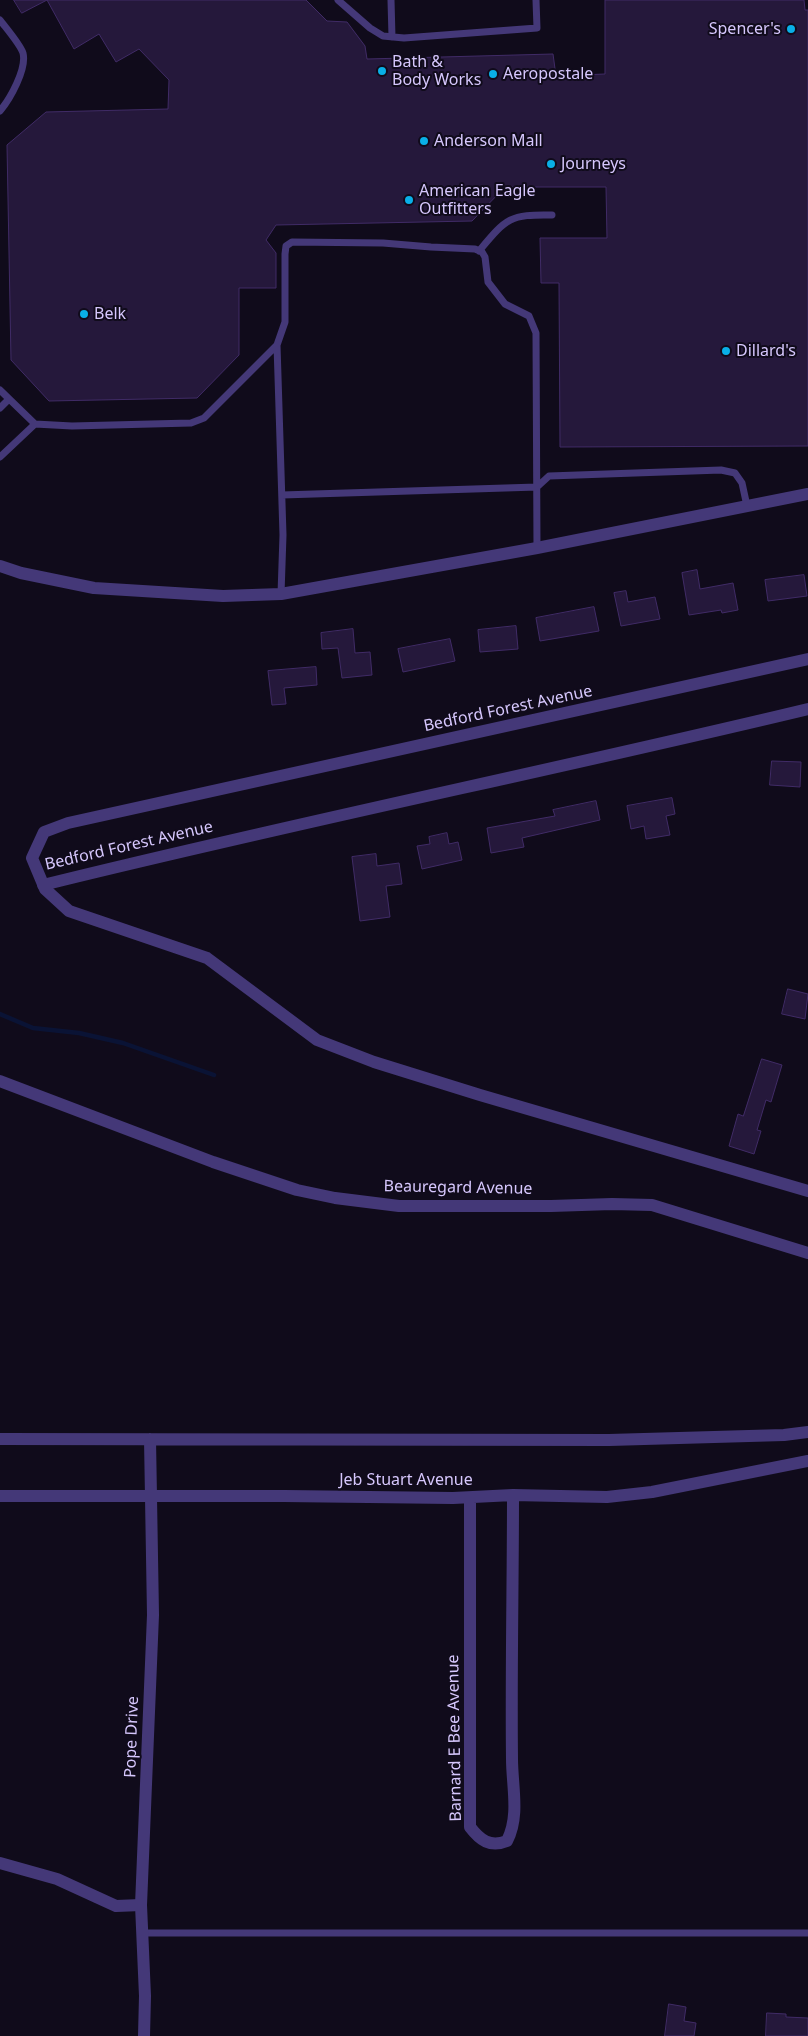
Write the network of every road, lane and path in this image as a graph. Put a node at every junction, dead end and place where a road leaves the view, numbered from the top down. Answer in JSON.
{"nodes":[{"id":1,"x":338,"y":0,"type":"edge"},
{"id":2,"x":350,"y":0,"type":"edge"},
{"id":3,"x":391,"y":0,"type":"edge"},
{"id":4,"x":536,"y":0,"type":"edge"},
{"id":5,"x":350,"y":10,"type":"junction"},
{"id":6,"x":0,"y":20,"type":"edge"},
{"id":7,"x":392,"y":37,"type":"junction"},
{"id":8,"x":0,"y":111,"type":"edge"},
{"id":9,"x":552,"y":215,"type":"dead end"},
{"id":10,"x":479,"y":251,"type":"junction"},
{"id":11,"x":277,"y":346,"type":"junction"},
{"id":12,"x":0,"y":390,"type":"edge"},
{"id":13,"x":9,"y":399,"type":"junction"},
{"id":14,"x":0,"y":408,"type":"edge"},
{"id":15,"x":35,"y":424,"type":"junction"},
{"id":16,"x":0,"y":457,"type":"edge"},
{"id":17,"x":537,"y":487,"type":"junction"},
{"id":18,"x":808,"y":494,"type":"edge"},
{"id":19,"x":282,"y":495,"type":"junction"},
{"id":20,"x":747,"y":506,"type":"junction"},
{"id":21,"x":537,"y":548,"type":"junction"},
{"id":22,"x":0,"y":566,"type":"edge"},
{"id":23,"x":281,"y":594,"type":"junction"},
{"id":24,"x":808,"y":659,"type":"edge"},
{"id":25,"x":808,"y":709,"type":"edge"},
{"id":26,"x":43,"y":886,"type":"junction"},
{"id":27,"x":0,"y":1081,"type":"edge"},
{"id":28,"x":808,"y":1191,"type":"edge"},
{"id":29,"x":808,"y":1253,"type":"edge"},
{"id":30,"x":808,"y":1432,"type":"edge"},
{"id":31,"x":0,"y":1439,"type":"edge"},
{"id":32,"x":150,"y":1439,"type":"junction"},
{"id":33,"x":808,"y":1461,"type":"edge"},
{"id":34,"x":150,"y":1495,"type":"junction"},
{"id":35,"x":0,"y":1496,"type":"edge"},
{"id":36,"x":513,"y":1496,"type":"junction"},
{"id":37,"x":470,"y":1498,"type":"junction"},
{"id":38,"x":0,"y":1863,"type":"edge"},
{"id":39,"x":141,"y":1905,"type":"junction"},
{"id":40,"x":142,"y":1933,"type":"junction"},
{"id":41,"x":808,"y":1933,"type":"edge"},
{"id":42,"x":144,"y":2036,"type":"edge"}],
"edges":[{"from":1,"to":5,"type":"lane"},
{"from":2,"to":5,"type":"lane"},
{"from":3,"to":7,"type":"lane"},
{"from":4,"to":7,"type":"lane"},
{"from":5,"to":7,"type":"lane"},
{"from":6,"to":8,"type":"lane"},
{"from":9,"to":10,"type":"lane"},
{"from":10,"to":11,"type":"lane"},
{"from":10,"to":17,"type":"lane"},
{"from":11,"to":15,"type":"lane"},
{"from":11,"to":19,"type":"lane"},
{"from":12,"to":13,"type":"lane"},
{"from":13,"to":14,"type":"lane"},
{"from":13,"to":15,"type":"lane"},
{"from":15,"to":16,"type":"lane"},
{"from":17,"to":19,"type":"lane"},
{"from":17,"to":20,"type":"lane"},
{"from":17,"to":21,"type":"lane"},
{"from":18,"to":20,"type":"street"},
{"from":19,"to":23,"type":"lane"},
{"from":20,"to":21,"type":"street"},
{"from":21,"to":23,"type":"street"},
{"from":22,"to":23,"type":"street"},
{"from":24,"to":26,"type":"street","name":"Bedford Forest Avenue"},
{"from":25,"to":26,"type":"street","name":"Bedford Forest Avenue"},
{"from":26,"to":28,"type":"street"},
{"from":27,"to":29,"type":"street","name":"Beauregard Avenue"},
{"from":30,"to":32,"type":"street"},
{"from":31,"to":32,"type":"street"},
{"from":32,"to":34,"type":"street","name":"Pope Drive"},
{"from":33,"to":36,"type":"street","name":"Jeb Stuart Avenue"},
{"from":34,"to":35,"type":"street","name":"Jeb Stuart Avenue"},
{"from":34,"to":37,"type":"street","name":"Jeb Stuart Avenue"},
{"from":34,"to":39,"type":"street","name":"Pope Drive"},
{"from":36,"to":37,"type":"street","name":"Jeb Stuart Avenue"},
{"from":36,"to":37,"type":"street","name":"Barnard E Bee Avenue"},
{"from":38,"to":39,"type":"street"},
{"from":39,"to":40,"type":"street","name":"Pope Drive"},
{"from":40,"to":41,"type":"lane"},
{"from":40,"to":42,"type":"street","name":"Pope Drive"}]}
